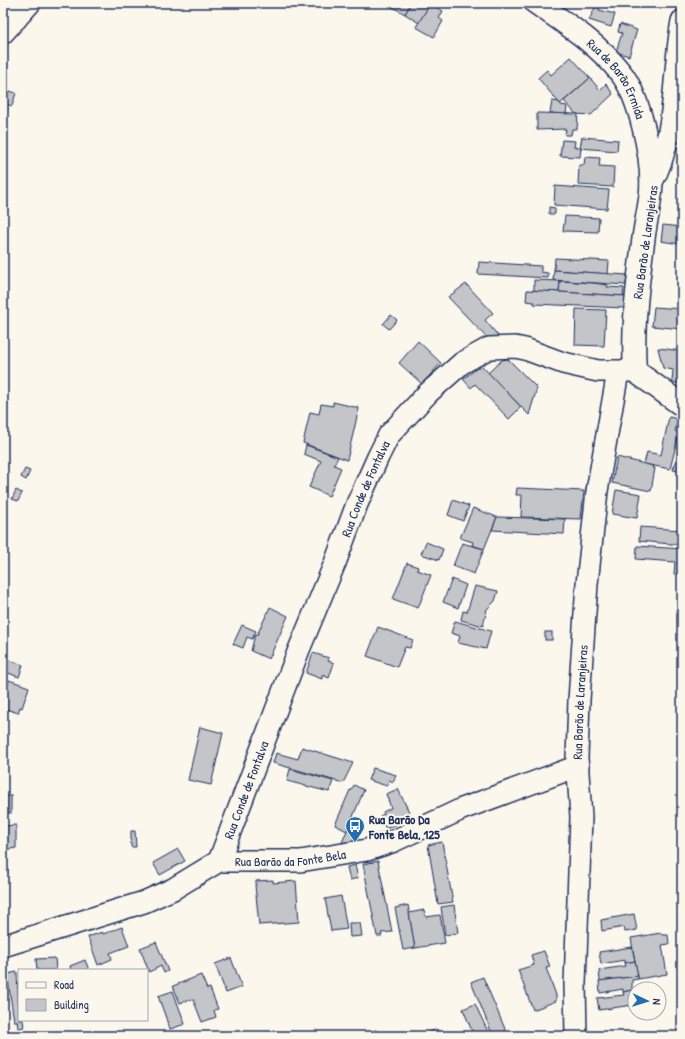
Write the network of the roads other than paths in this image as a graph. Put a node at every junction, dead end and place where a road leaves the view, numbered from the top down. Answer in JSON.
{"nodes":[{"id":1,"x":30,"y":3,"type":"edge"},
{"id":2,"x":536,"y":3,"type":"edge"},
{"id":3,"x":7,"y":19,"type":"edge"},
{"id":4,"x":682,"y":21,"type":"edge"},
{"id":5,"x":651,"y":184,"type":"junction"},
{"id":6,"x":626,"y":371,"type":"junction"},
{"id":7,"x":682,"y":404,"type":"edge"},
{"id":8,"x":578,"y":766,"type":"junction"},
{"id":9,"x":219,"y":861,"type":"junction"},
{"id":10,"x":3,"y":946,"type":"edge"},
{"id":11,"x":576,"y":1036,"type":"edge"}],
"edges":[{"from":1,"to":3,"type":"street"},
{"from":2,"to":5,"type":"main road","name":"Rua de Barão Ermida"},
{"from":4,"to":5,"type":"street","name":"Rua Barão de Laranjeiras"},
{"from":5,"to":6,"type":"main road","name":"Rua Barão de Laranjeiras"},
{"from":6,"to":7,"type":"main road"},
{"from":6,"to":8,"type":"street","name":"Rua Barão de Laranjeiras"},
{"from":6,"to":9,"type":"street","name":"Rua Conde de Fontalva"},
{"from":8,"to":9,"type":"street","name":"Rua Barão da Fonte Bela"},
{"from":8,"to":11,"type":"street","name":"Rua Barão de Laranjeiras"},
{"from":9,"to":10,"type":"street","name":"Rua Barão da Fonte Bela"}]}
